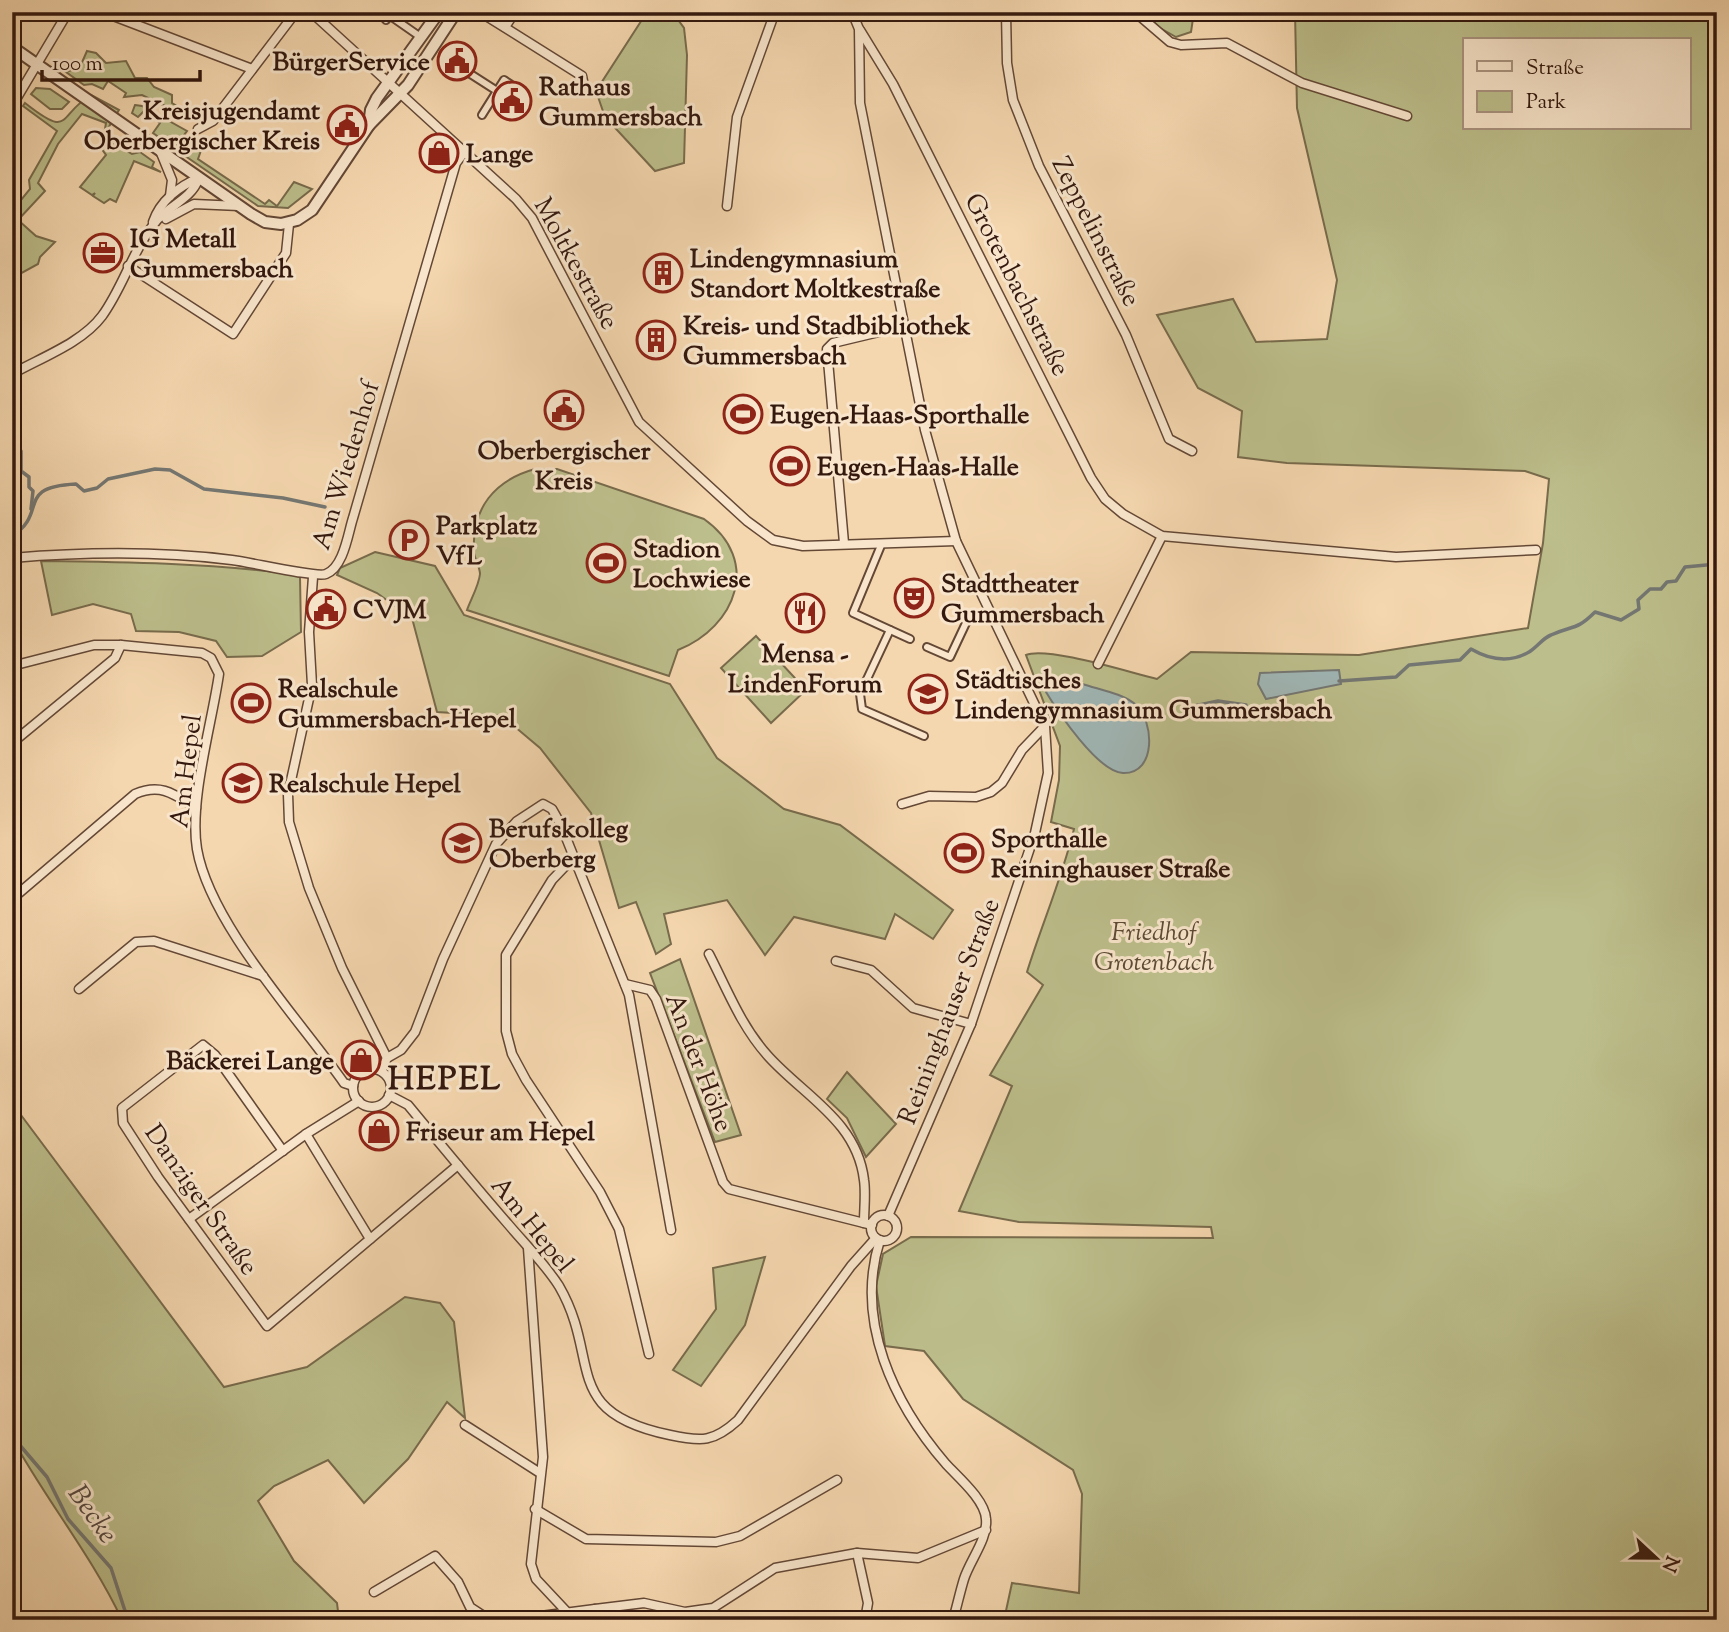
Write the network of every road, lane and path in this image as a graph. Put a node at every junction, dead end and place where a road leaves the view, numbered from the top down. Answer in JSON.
{"nodes":[{"id":1,"x":68,"y":12,"type":"edge"},
{"id":2,"x":103,"y":12,"type":"edge"},
{"id":3,"x":296,"y":12,"type":"edge"},
{"id":4,"x":379,"y":12,"type":"edge"},
{"id":5,"x":439,"y":12,"type":"edge"},
{"id":6,"x":456,"y":12,"type":"edge"},
{"id":7,"x":480,"y":12,"type":"edge"},
{"id":8,"x":515,"y":12,"type":"edge"},
{"id":9,"x":775,"y":12,"type":"edge"},
{"id":10,"x":852,"y":12,"type":"edge"},
{"id":11,"x":1006,"y":12,"type":"edge"},
{"id":12,"x":1135,"y":12,"type":"edge"},
{"id":13,"x":316,"y":14,"type":"edge"},
{"id":14,"x":390,"y":14,"type":"edge"},
{"id":15,"x":505,"y":27,"type":"junction"},
{"id":16,"x":859,"y":29,"type":"junction"},
{"id":17,"x":422,"y":38,"type":"junction"},
{"id":18,"x":12,"y":47,"type":"edge"},
{"id":19,"x":444,"y":57,"type":"dead end"},
{"id":20,"x":37,"y":66,"type":"junction"},
{"id":21,"x":252,"y":69,"type":"junction"},
{"id":22,"x":390,"y":82,"type":"junction"},
{"id":23,"x":510,"y":84,"type":"dead end"},
{"id":24,"x":584,"y":86,"type":"dead end"},
{"id":25,"x":497,"y":91,"type":"junction"},
{"id":26,"x":401,"y":92,"type":"junction"},
{"id":27,"x":12,"y":106,"type":"edge"},
{"id":28,"x":482,"y":116,"type":"dead end"},
{"id":29,"x":1407,"y":116,"type":"dead end"},
{"id":30,"x":369,"y":125,"type":"junction"},
{"id":31,"x":198,"y":129,"type":"dead end"},
{"id":32,"x":465,"y":151,"type":"junction"},
{"id":33,"x":161,"y":153,"type":"junction"},
{"id":34,"x":199,"y":178,"type":"junction"},
{"id":35,"x":170,"y":197,"type":"junction"},
{"id":36,"x":239,"y":206,"type":"junction"},
{"id":37,"x":726,"y":206,"type":"dead end"},
{"id":38,"x":289,"y":224,"type":"junction"},
{"id":39,"x":149,"y":231,"type":"junction"},
{"id":40,"x":128,"y":267,"type":"junction"},
{"id":41,"x":904,"y":326,"type":"junction"},
{"id":42,"x":12,"y":374,"type":"edge"},
{"id":43,"x":1192,"y":451,"type":"dead end"},
{"id":44,"x":1161,"y":536,"type":"junction"},
{"id":45,"x":956,"y":541,"type":"junction"},
{"id":46,"x":882,"y":543,"type":"junction"},
{"id":47,"x":844,"y":544,"type":"junction"},
{"id":48,"x":1536,"y":550,"type":"dead end"},
{"id":49,"x":12,"y":558,"type":"edge"},
{"id":50,"x":313,"y":577,"type":"junction"},
{"id":51,"x":966,"y":623,"type":"dead end"},
{"id":52,"x":890,"y":630,"type":"junction"},
{"id":53,"x":910,"y":639,"type":"dead end"},
{"id":54,"x":121,"y":645,"type":"junction"},
{"id":55,"x":928,"y":647,"type":"dead end"},
{"id":56,"x":1098,"y":664,"type":"dead end"},
{"id":57,"x":12,"y":666,"type":"edge"},
{"id":58,"x":1045,"y":726,"type":"junction"},
{"id":59,"x":924,"y":736,"type":"dead end"},
{"id":60,"x":12,"y":743,"type":"edge"},
{"id":61,"x":902,"y":804,"type":"dead end"},
{"id":62,"x":196,"y":808,"type":"junction"},
{"id":63,"x":572,"y":859,"type":"junction"},
{"id":64,"x":12,"y":899,"type":"edge"},
{"id":65,"x":709,"y":954,"type":"dead end"},
{"id":66,"x":836,"y":961,"type":"dead end"},
{"id":67,"x":263,"y":976,"type":"junction"},
{"id":68,"x":625,"y":984,"type":"junction"},
{"id":69,"x":79,"y":989,"type":"dead end"},
{"id":70,"x":971,"y":1024,"type":"junction"},
{"id":71,"x":387,"y":1058,"type":"junction"},
{"id":72,"x":381,"y":1071,"type":"junction"},
{"id":73,"x":353,"y":1086,"type":"junction"},
{"id":74,"x":389,"y":1095,"type":"junction"},
{"id":75,"x":359,"y":1101,"type":"junction"},
{"id":76,"x":306,"y":1134,"type":"junction"},
{"id":77,"x":283,"y":1151,"type":"junction"},
{"id":78,"x":458,"y":1165,"type":"junction"},
{"id":79,"x":888,"y":1216,"type":"junction"},
{"id":80,"x":189,"y":1219,"type":"junction"},
{"id":81,"x":868,"y":1224,"type":"junction"},
{"id":82,"x":671,"y":1230,"type":"dead end"},
{"id":83,"x":370,"y":1239,"type":"junction"},
{"id":84,"x":878,"y":1239,"type":"junction"},
{"id":85,"x":528,"y":1248,"type":"junction"},
{"id":86,"x":649,"y":1354,"type":"dead end"},
{"id":87,"x":465,"y":1425,"type":"dead end"},
{"id":88,"x":540,"y":1473,"type":"junction"},
{"id":89,"x":836,"y":1480,"type":"dead end"},
{"id":90,"x":535,"y":1508,"type":"junction"},
{"id":91,"x":986,"y":1530,"type":"junction"},
{"id":92,"x":857,"y":1553,"type":"junction"},
{"id":93,"x":374,"y":1592,"type":"dead end"},
{"id":94,"x":595,"y":1609,"type":"junction"},
{"id":95,"x":566,"y":1611,"type":"junction"},
{"id":96,"x":490,"y":1620,"type":"edge"},
{"id":97,"x":510,"y":1620,"type":"edge"},
{"id":98,"x":604,"y":1620,"type":"edge"},
{"id":99,"x":865,"y":1620,"type":"edge"},
{"id":100,"x":953,"y":1620,"type":"edge"}],
"edges":[{"from":1,"to":20,"type":"street"},
{"from":2,"to":21,"type":"street"},
{"from":3,"to":21,"type":"street"},
{"from":4,"to":14,"type":"street"},
{"from":5,"to":17,"type":"street"},
{"from":6,"to":26,"type":"street"},
{"from":7,"to":15,"type":"street"},
{"from":8,"to":15,"type":"street"},
{"from":9,"to":37,"type":"street"},
{"from":10,"to":16,"type":"street","name":"Reininghauser Straße"},
{"from":11,"to":43,"type":"street","name":"Zeppelinstraße"},
{"from":12,"to":29,"type":"street"},
{"from":13,"to":22,"type":"street","name":"Moltkestraße"},
{"from":14,"to":17,"type":"street"},
{"from":15,"to":24,"type":"street"},
{"from":16,"to":41,"type":"street","name":"Reininghauser Straße"},
{"from":16,"to":44,"type":"street","name":"Grotenbachstraße"},
{"from":17,"to":22,"type":"street"},
{"from":18,"to":20,"type":"street"},
{"from":19,"to":25,"type":"street"},
{"from":20,"to":27,"type":"street"},
{"from":20,"to":33,"type":"street"},
{"from":21,"to":31,"type":"street"},
{"from":22,"to":26,"type":"street","name":"Moltkestraße"},
{"from":22,"to":30,"type":"street"},
{"from":23,"to":25,"type":"street"},
{"from":25,"to":28,"type":"street"},
{"from":26,"to":30,"type":"street"},
{"from":26,"to":32,"type":"street","name":"Moltkestraße"},
{"from":30,"to":38,"type":"street"},
{"from":32,"to":47,"type":"street","name":"Moltkestraße"},
{"from":32,"to":50,"type":"street","name":"Am Wiedenhof"},
{"from":33,"to":34,"type":"street"},
{"from":33,"to":35,"type":"street"},
{"from":34,"to":35,"type":"street"},
{"from":34,"to":36,"type":"street"},
{"from":34,"to":39,"type":"street"},
{"from":35,"to":39,"type":"street"},
{"from":36,"to":38,"type":"street"},
{"from":36,"to":39,"type":"street"},
{"from":38,"to":40,"type":"street"},
{"from":39,"to":40,"type":"street"},
{"from":40,"to":42,"type":"street"},
{"from":41,"to":45,"type":"street","name":"Reininghauser Straße"},
{"from":41,"to":47,"type":"street"},
{"from":44,"to":48,"type":"street","name":"Grotenbachstraße"},
{"from":44,"to":56,"type":"street"},
{"from":45,"to":46,"type":"street","name":"Moltkestraße"},
{"from":45,"to":58,"type":"street","name":"Reininghauser Straße"},
{"from":46,"to":47,"type":"street","name":"Moltkestraße"},
{"from":46,"to":52,"type":"street"},
{"from":49,"to":50,"type":"street"},
{"from":50,"to":71,"type":"street","name":"Am Wiedenhof"},
{"from":51,"to":55,"type":"street"},
{"from":52,"to":53,"type":"street"},
{"from":52,"to":59,"type":"street"},
{"from":54,"to":57,"type":"street","name":"Am Hepel"},
{"from":54,"to":60,"type":"street"},
{"from":54,"to":62,"type":"street","name":"Am Hepel"},
{"from":58,"to":61,"type":"street"},
{"from":58,"to":70,"type":"street","name":"Reininghauser Straße"},
{"from":62,"to":64,"type":"street"},
{"from":62,"to":67,"type":"street","name":"Am Hepel"},
{"from":63,"to":68,"type":"street"},
{"from":63,"to":71,"type":"street"},
{"from":63,"to":86,"type":"street"},
{"from":65,"to":81,"type":"street"},
{"from":66,"to":70,"type":"street"},
{"from":67,"to":69,"type":"street"},
{"from":67,"to":73,"type":"street","name":"Am Hepel"},
{"from":68,"to":81,"type":"street","name":"An der Höhe"},
{"from":68,"to":82,"type":"street","name":"An der Höhe"},
{"from":70,"to":79,"type":"street","name":"Reininghauser Straße"},
{"from":71,"to":72,"type":"street"},
{"from":72,"to":73,"type":"street"},
{"from":72,"to":74,"type":"street"},
{"from":73,"to":75,"type":"street"},
{"from":74,"to":75,"type":"street"},
{"from":74,"to":78,"type":"street","name":"Am Hepel"},
{"from":75,"to":76,"type":"street"},
{"from":76,"to":77,"type":"street"},
{"from":76,"to":83,"type":"street"},
{"from":77,"to":80,"type":"street"},
{"from":77,"to":80,"type":"street","name":"Danziger Straße"},
{"from":78,"to":83,"type":"street"},
{"from":78,"to":85,"type":"street","name":"Am Hepel"},
{"from":79,"to":81,"type":"street"},
{"from":79,"to":84,"type":"street","name":"Reininghauser Straße"},
{"from":80,"to":83,"type":"street","name":"Danziger Straße"},
{"from":81,"to":84,"type":"street"},
{"from":84,"to":85,"type":"street","name":"Am Hepel"},
{"from":84,"to":91,"type":"street"},
{"from":85,"to":88,"type":"street"},
{"from":87,"to":88,"type":"street"},
{"from":88,"to":90,"type":"street"},
{"from":89,"to":90,"type":"street"},
{"from":90,"to":95,"type":"street"},
{"from":91,"to":92,"type":"street"},
{"from":91,"to":100,"type":"street"},
{"from":92,"to":94,"type":"street"},
{"from":92,"to":99,"type":"street"},
{"from":93,"to":96,"type":"street"},
{"from":94,"to":95,"type":"street"},
{"from":94,"to":98,"type":"street"},
{"from":95,"to":97,"type":"street"}]}
